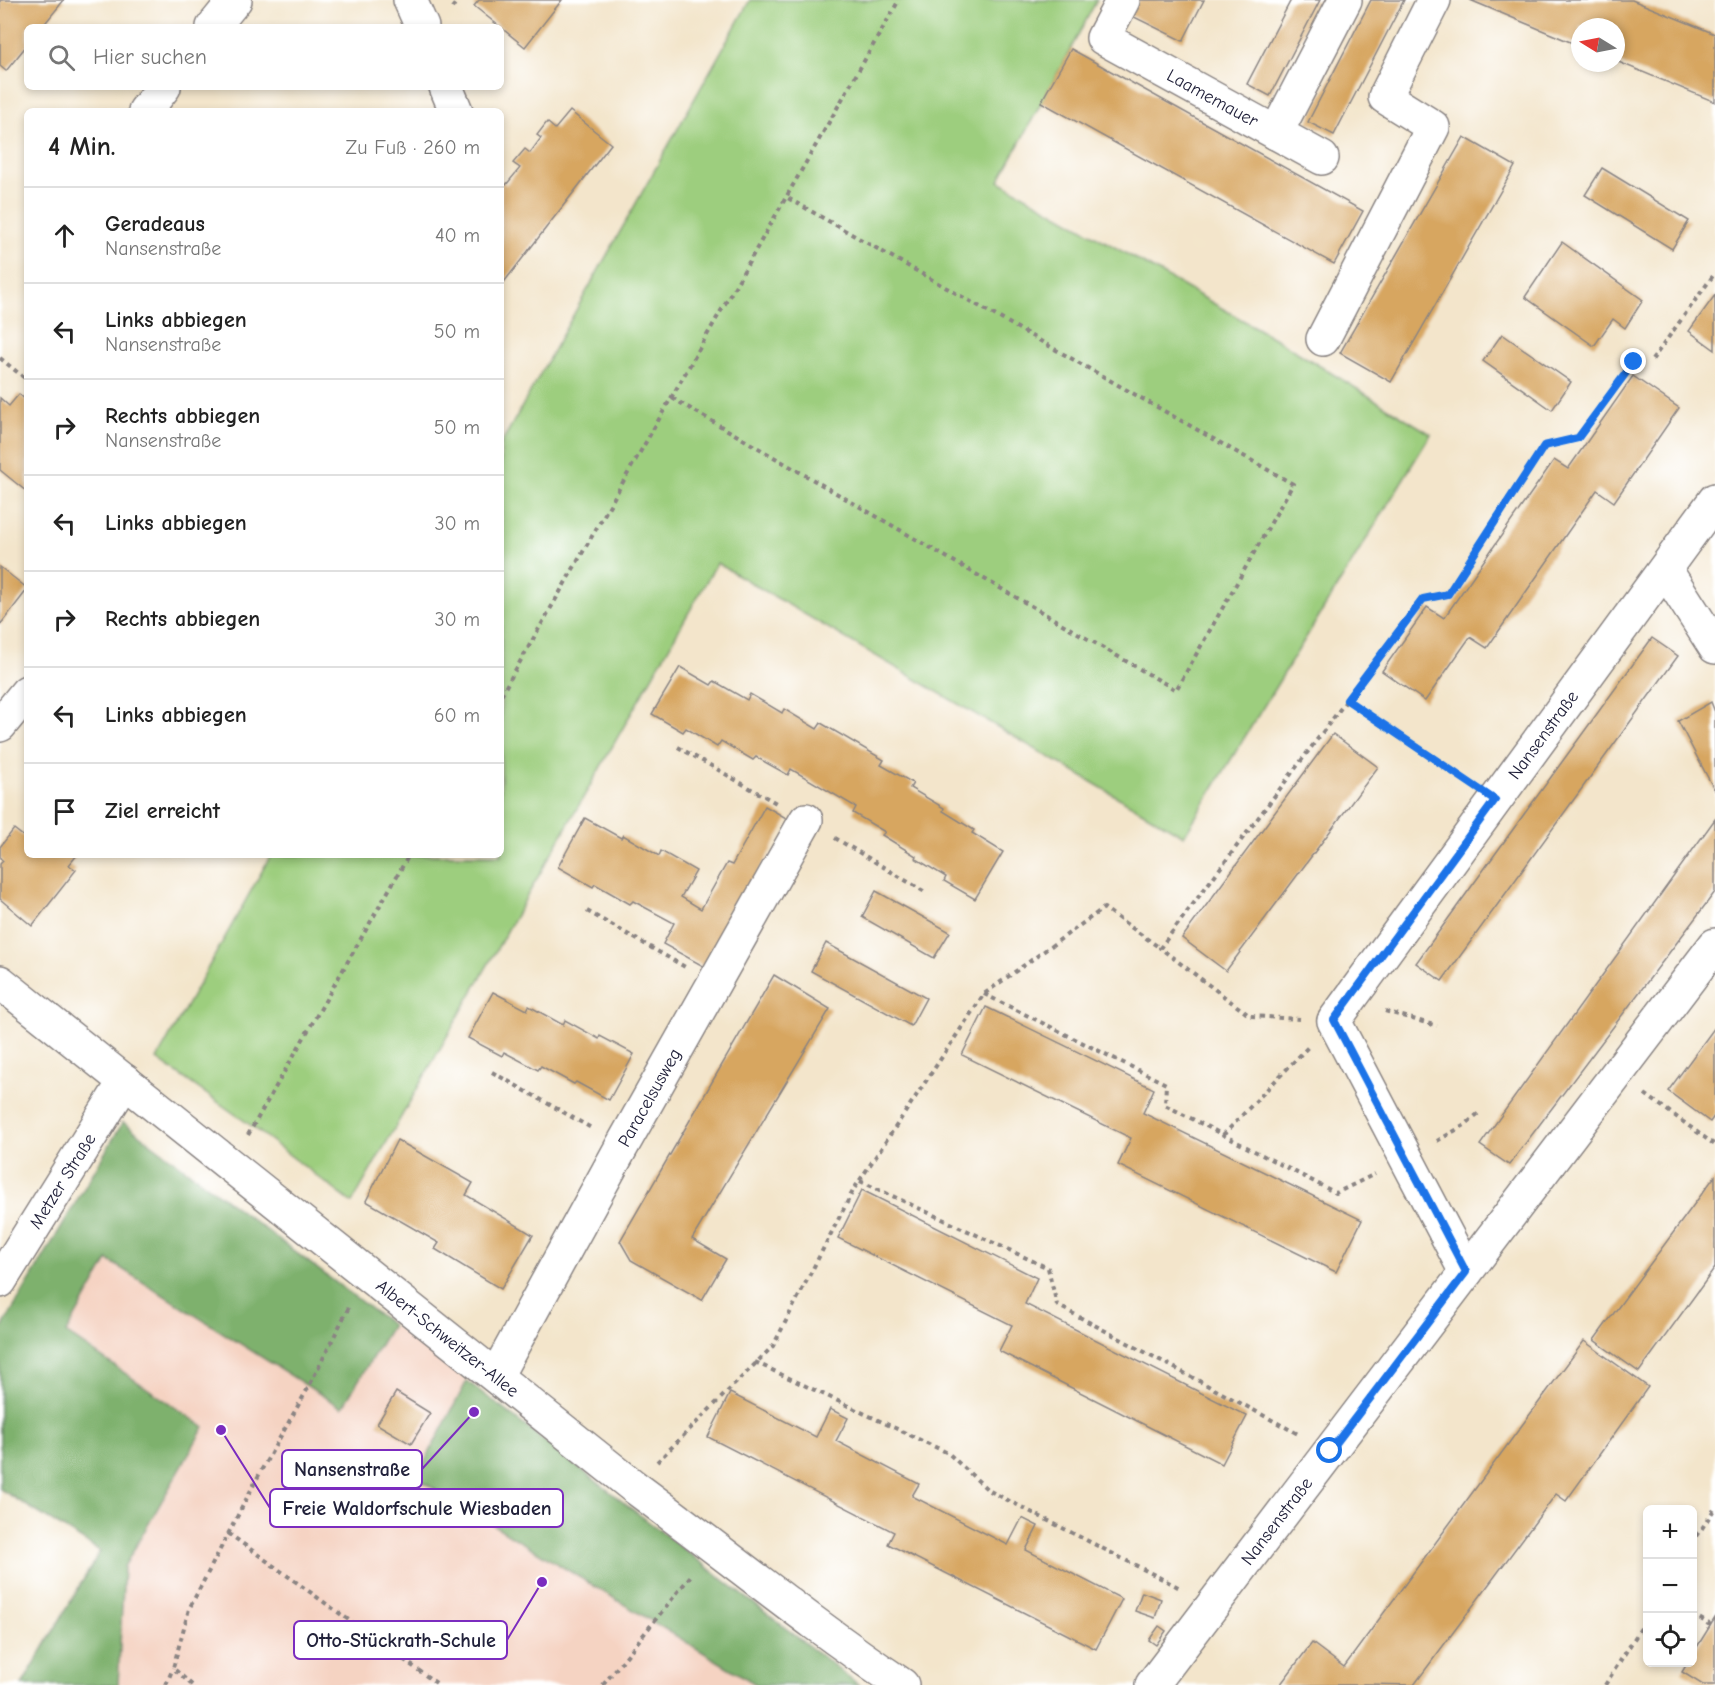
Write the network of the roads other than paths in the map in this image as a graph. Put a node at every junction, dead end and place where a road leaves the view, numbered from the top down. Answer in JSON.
{"nodes":[{"id":1,"x":235,"y":0,"type":"edge"},
{"id":2,"x":410,"y":0,"type":"edge"},
{"id":3,"x":1123,"y":0,"type":"edge"},
{"id":4,"x":1345,"y":0,"type":"edge"},
{"id":5,"x":1434,"y":0,"type":"edge"},
{"id":6,"x":215,"y":24,"type":"edge"},
{"id":7,"x":421,"y":24,"type":"edge"},
{"id":8,"x":162,"y":90,"type":"edge"},
{"id":9,"x":447,"y":90,"type":"edge"},
{"id":10,"x":147,"y":108,"type":"edge"},
{"id":11,"x":455,"y":108,"type":"edge"},
{"id":12,"x":1276,"y":133,"type":"junction"},
{"id":13,"x":1322,"y":158,"type":"dead end"},
{"id":14,"x":1323,"y":339,"type":"dead end"},
{"id":15,"x":1715,"y":500,"type":"edge"},
{"id":16,"x":1665,"y":569,"type":"junction"},
{"id":17,"x":1715,"y":647,"type":"edge"},
{"id":18,"x":24,"y":696,"type":"edge"},
{"id":19,"x":0,"y":725,"type":"edge"},
{"id":20,"x":806,"y":820,"type":"road end"},
{"id":21,"x":1715,"y":945,"type":"edge"},
{"id":22,"x":0,"y":982,"type":"edge"},
{"id":23,"x":125,"y":1081,"type":"junction"},
{"id":24,"x":1466,"y":1272,"type":"junction"},
{"id":25,"x":0,"y":1281,"type":"edge"},
{"id":26,"x":496,"y":1376,"type":"junction"},
{"id":27,"x":902,"y":1685,"type":"edge"},
{"id":28,"x":1152,"y":1685,"type":"edge"}],
"edges":[{"from":1,"to":6,"type":"street"},
{"from":2,"to":7,"type":"street"},
{"from":3,"to":12,"type":"street","name":"Laamemauer"},
{"from":4,"to":12,"type":"street"},
{"from":5,"to":14,"type":"street"},
{"from":8,"to":10,"type":"street"},
{"from":9,"to":11,"type":"street"},
{"from":12,"to":13,"type":"street","name":"Laamemauer"},
{"from":15,"to":16,"type":"street","name":"Nansenstraße"},
{"from":16,"to":17,"type":"street"},
{"from":16,"to":24,"type":"street","name":"Nansenstraße"},
{"from":18,"to":19,"type":"street"},
{"from":20,"to":26,"type":"street","name":"Paracelsusweg"},
{"from":21,"to":24,"type":"street","name":"Nansenstraße"},
{"from":22,"to":23,"type":"street","name":"Albert-Schweitzer-Allee"},
{"from":23,"to":25,"type":"street","name":"Metzer Straße"},
{"from":23,"to":26,"type":"street","name":"Albert-Schweitzer-Allee"},
{"from":24,"to":28,"type":"street","name":"Nansenstraße"},
{"from":26,"to":27,"type":"street","name":"Albert-Schweitzer-Allee"}]}
